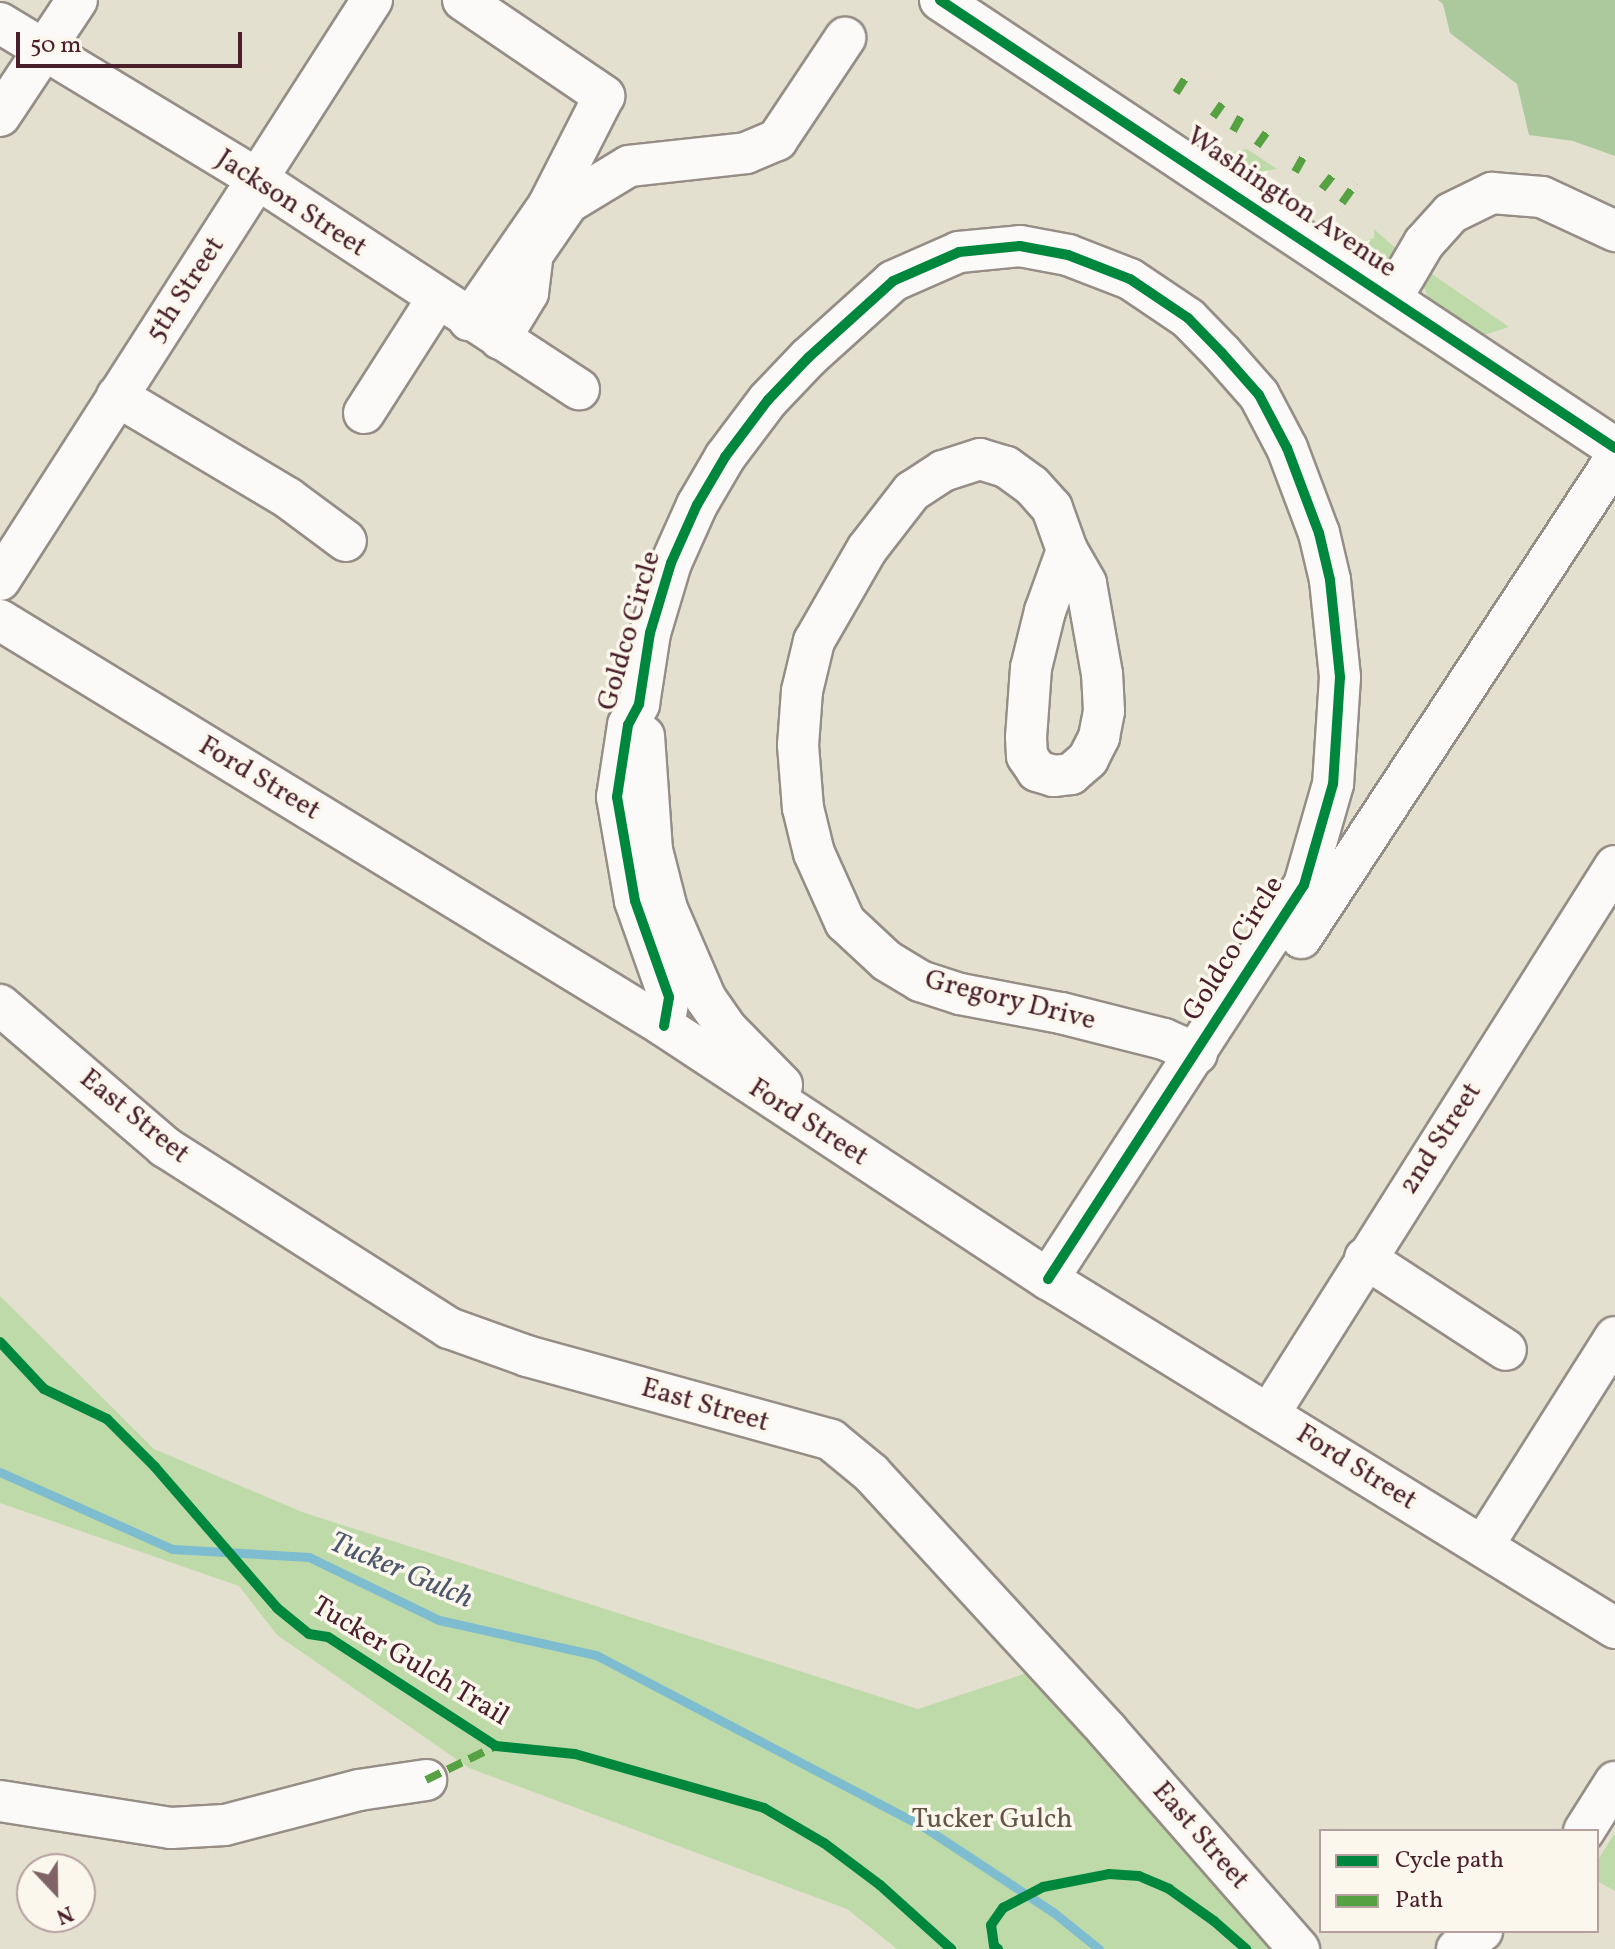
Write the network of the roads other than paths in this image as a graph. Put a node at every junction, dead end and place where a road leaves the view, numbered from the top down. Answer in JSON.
{"nodes":[{"id":1,"x":77,"y":0,"type":"edge"},
{"id":2,"x":372,"y":0,"type":"edge"},
{"id":3,"x":463,"y":0,"type":"edge"},
{"id":4,"x":940,"y":0,"type":"edge"},
{"id":5,"x":0,"y":23,"type":"edge"},
{"id":6,"x":845,"y":38,"type":"dead end"},
{"id":7,"x":43,"y":52,"type":"junction"},
{"id":8,"x":0,"y":116,"type":"edge"},
{"id":9,"x":256,"y":178,"type":"junction"},
{"id":10,"x":1615,"y":231,"type":"edge"},
{"id":11,"x":1391,"y":299,"type":"junction"},
{"id":12,"x":468,"y":319,"type":"junction"},
{"id":13,"x":579,"y":389,"type":"dead end"},
{"id":14,"x":117,"y":396,"type":"junction"},
{"id":15,"x":364,"y":413,"type":"dead end"},
{"id":16,"x":1615,"y":448,"type":"edge"},
{"id":17,"x":1615,"y":459,"type":"edge"},
{"id":18,"x":346,"y":541,"type":"dead end"},
{"id":19,"x":1067,"y":550,"type":"junction"},
{"id":20,"x":0,"y":580,"type":"edge"},
{"id":21,"x":0,"y":620,"type":"edge"},
{"id":22,"x":639,"y":704,"type":"junction"},
{"id":23,"x":1615,"y":866,"type":"edge"},
{"id":24,"x":0,"y":1005,"type":"edge"},
{"id":25,"x":664,"y":1026,"type":"junction"},
{"id":26,"x":1197,"y":1054,"type":"junction"},
{"id":27,"x":805,"y":1121,"type":"junction"},
{"id":28,"x":1365,"y":1258,"type":"junction"},
{"id":29,"x":1059,"y":1286,"type":"junction"},
{"id":30,"x":1615,"y":1337,"type":"edge"},
{"id":31,"x":1506,"y":1350,"type":"dead end"},
{"id":32,"x":1602,"y":1384,"type":"edge"},
{"id":33,"x":1269,"y":1414,"type":"junction"},
{"id":34,"x":1483,"y":1546,"type":"junction"},
{"id":35,"x":1615,"y":1628,"type":"edge"},
{"id":36,"x":426,"y":1780,"type":"dead end"},
{"id":37,"x":1615,"y":1782,"type":"edge"},
{"id":38,"x":0,"y":1801,"type":"edge"},
{"id":39,"x":1585,"y":1829,"type":"edge"},
{"id":40,"x":1479,"y":1933,"type":"edge"},
{"id":41,"x":1299,"y":1949,"type":"edge"},
{"id":42,"x":1457,"y":1949,"type":"edge"}],
"edges":[{"from":1,"to":7,"type":"street"},
{"from":2,"to":9,"type":"street","name":"5th Street"},
{"from":3,"to":12,"type":"street"},
{"from":4,"to":11,"type":"street","name":"Washington Avenue"},
{"from":5,"to":7,"type":"street","name":"Jackson Street"},
{"from":6,"to":12,"type":"street"},
{"from":7,"to":8,"type":"street"},
{"from":7,"to":9,"type":"street","name":"Jackson Street"},
{"from":9,"to":12,"type":"street","name":"Jackson Street"},
{"from":9,"to":14,"type":"street","name":"5th Street"},
{"from":10,"to":11,"type":"street"},
{"from":11,"to":16,"type":"street","name":"Washington Avenue"},
{"from":12,"to":13,"type":"street","name":"Jackson Street"},
{"from":12,"to":15,"type":"street"},
{"from":14,"to":18,"type":"street"},
{"from":14,"to":20,"type":"street","name":"5th Street"},
{"from":17,"to":29,"type":"street"},
{"from":19,"to":19,"type":"street","name":"Gregory Drive"},
{"from":19,"to":26,"type":"street","name":"Gregory Drive"},
{"from":21,"to":25,"type":"street","name":"Ford Street"},
{"from":22,"to":25,"type":"street","name":"Goldco Circle"},
{"from":22,"to":26,"type":"street","name":"Goldco Circle"},
{"from":22,"to":27,"type":"street","name":"Goldco Circle"},
{"from":23,"to":28,"type":"street","name":"2nd Street"},
{"from":24,"to":41,"type":"street","name":"East Street"},
{"from":25,"to":27,"type":"street","name":"Ford Street"},
{"from":26,"to":29,"type":"street","name":"Goldco Circle"},
{"from":27,"to":29,"type":"street","name":"Ford Street"},
{"from":28,"to":31,"type":"street"},
{"from":28,"to":33,"type":"street","name":"2nd Street"},
{"from":29,"to":33,"type":"street","name":"Ford Street"},
{"from":30,"to":32,"type":"street"},
{"from":32,"to":34,"type":"street"},
{"from":33,"to":34,"type":"street","name":"Ford Street"},
{"from":34,"to":35,"type":"street","name":"Ford Street"},
{"from":36,"to":38,"type":"street"},
{"from":37,"to":39,"type":"street"},
{"from":40,"to":42,"type":"street"}]}
